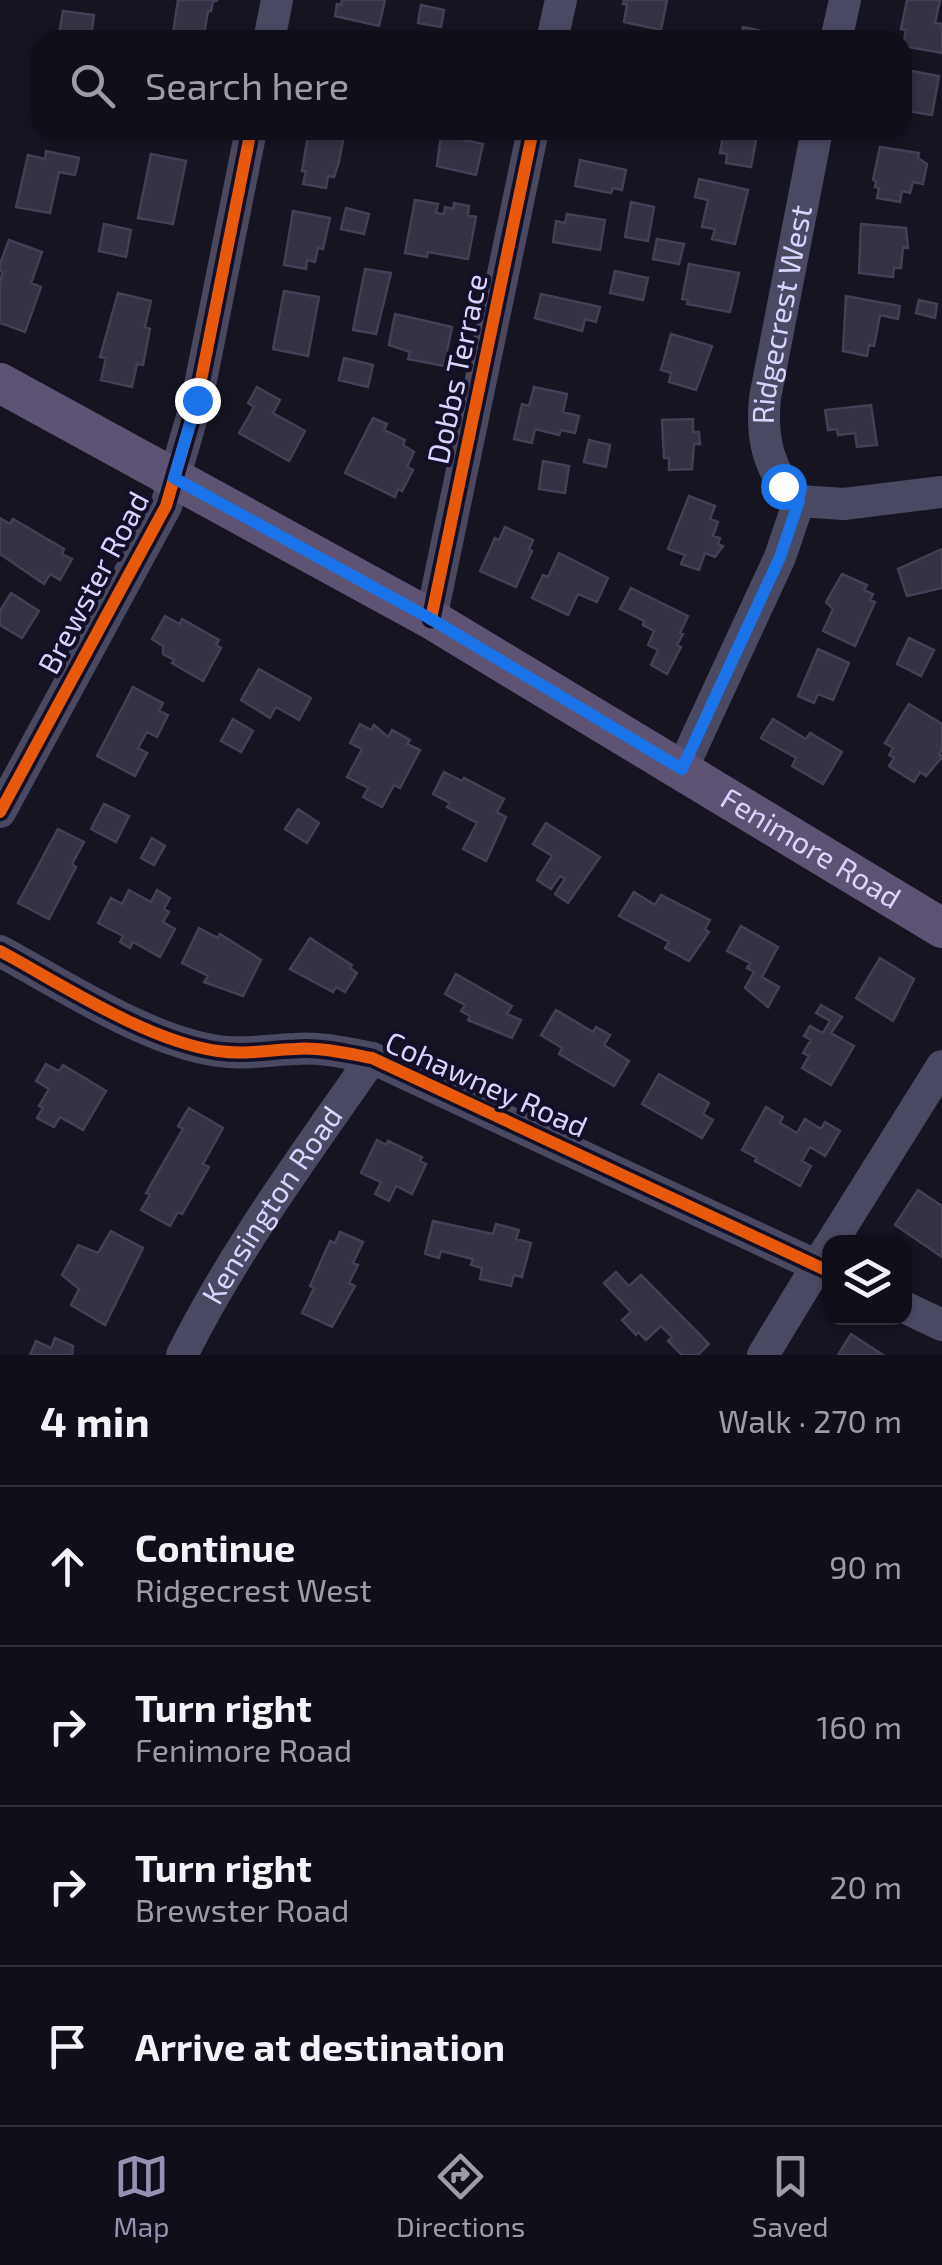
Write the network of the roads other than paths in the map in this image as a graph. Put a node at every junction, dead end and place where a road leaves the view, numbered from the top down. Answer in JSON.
{"nodes":[{"id":1,"x":277,"y":0,"type":"edge"},
{"id":2,"x":561,"y":0,"type":"edge"},
{"id":3,"x":845,"y":0,"type":"edge"},
{"id":4,"x":271,"y":30,"type":"edge"},
{"id":5,"x":554,"y":30,"type":"edge"},
{"id":6,"x":838,"y":30,"type":"edge"},
{"id":7,"x":248,"y":140,"type":"edge"},
{"id":8,"x":532,"y":140,"type":"edge"},
{"id":9,"x":816,"y":140,"type":"edge"},
{"id":10,"x":0,"y":383,"type":"edge"},
{"id":11,"x":174,"y":478,"type":"junction"},
{"id":12,"x":942,"y":492,"type":"edge"},
{"id":13,"x":799,"y":501,"type":"junction"},
{"id":14,"x":431,"y":619,"type":"junction"},
{"id":15,"x":682,"y":769,"type":"junction"},
{"id":16,"x":0,"y":812,"type":"edge"},
{"id":17,"x":942,"y":928,"type":"edge"},
{"id":18,"x":0,"y":951,"type":"edge"},
{"id":19,"x":372,"y":1058,"type":"junction"},
{"id":20,"x":942,"y":1066,"type":"edge"},
{"id":21,"x":840,"y":1235,"type":"edge"},
{"id":22,"x":822,"y":1255,"type":"edge"},
{"id":23,"x":822,"y":1265,"type":"edge"},
{"id":24,"x":912,"y":1312,"type":"edge"},
{"id":25,"x":942,"y":1325,"type":"edge"},
{"id":26,"x":182,"y":1355,"type":"edge"},
{"id":27,"x":763,"y":1355,"type":"edge"}],
"edges":[{"from":1,"to":4,"type":"street"},
{"from":2,"to":5,"type":"street"},
{"from":3,"to":6,"type":"street"},
{"from":7,"to":11,"type":"street","name":"Brewster Road"},
{"from":8,"to":14,"type":"street","name":"Dobbs Terrace"},
{"from":9,"to":13,"type":"street","name":"Ridgecrest West"},
{"from":10,"to":11,"type":"main road","name":"Fenimore Road"},
{"from":11,"to":14,"type":"main road","name":"Fenimore Road"},
{"from":11,"to":16,"type":"street","name":"Brewster Road"},
{"from":12,"to":13,"type":"street"},
{"from":13,"to":15,"type":"street"},
{"from":14,"to":15,"type":"main road","name":"Fenimore Road"},
{"from":15,"to":17,"type":"main road","name":"Fenimore Road"},
{"from":18,"to":19,"type":"street","name":"Cohawney Road"},
{"from":19,"to":22,"type":"street","name":"Cohawney Road"},
{"from":19,"to":26,"type":"street","name":"Kensington Road"},
{"from":20,"to":21,"type":"street"},
{"from":23,"to":27,"type":"street"},
{"from":24,"to":25,"type":"street"}]}
